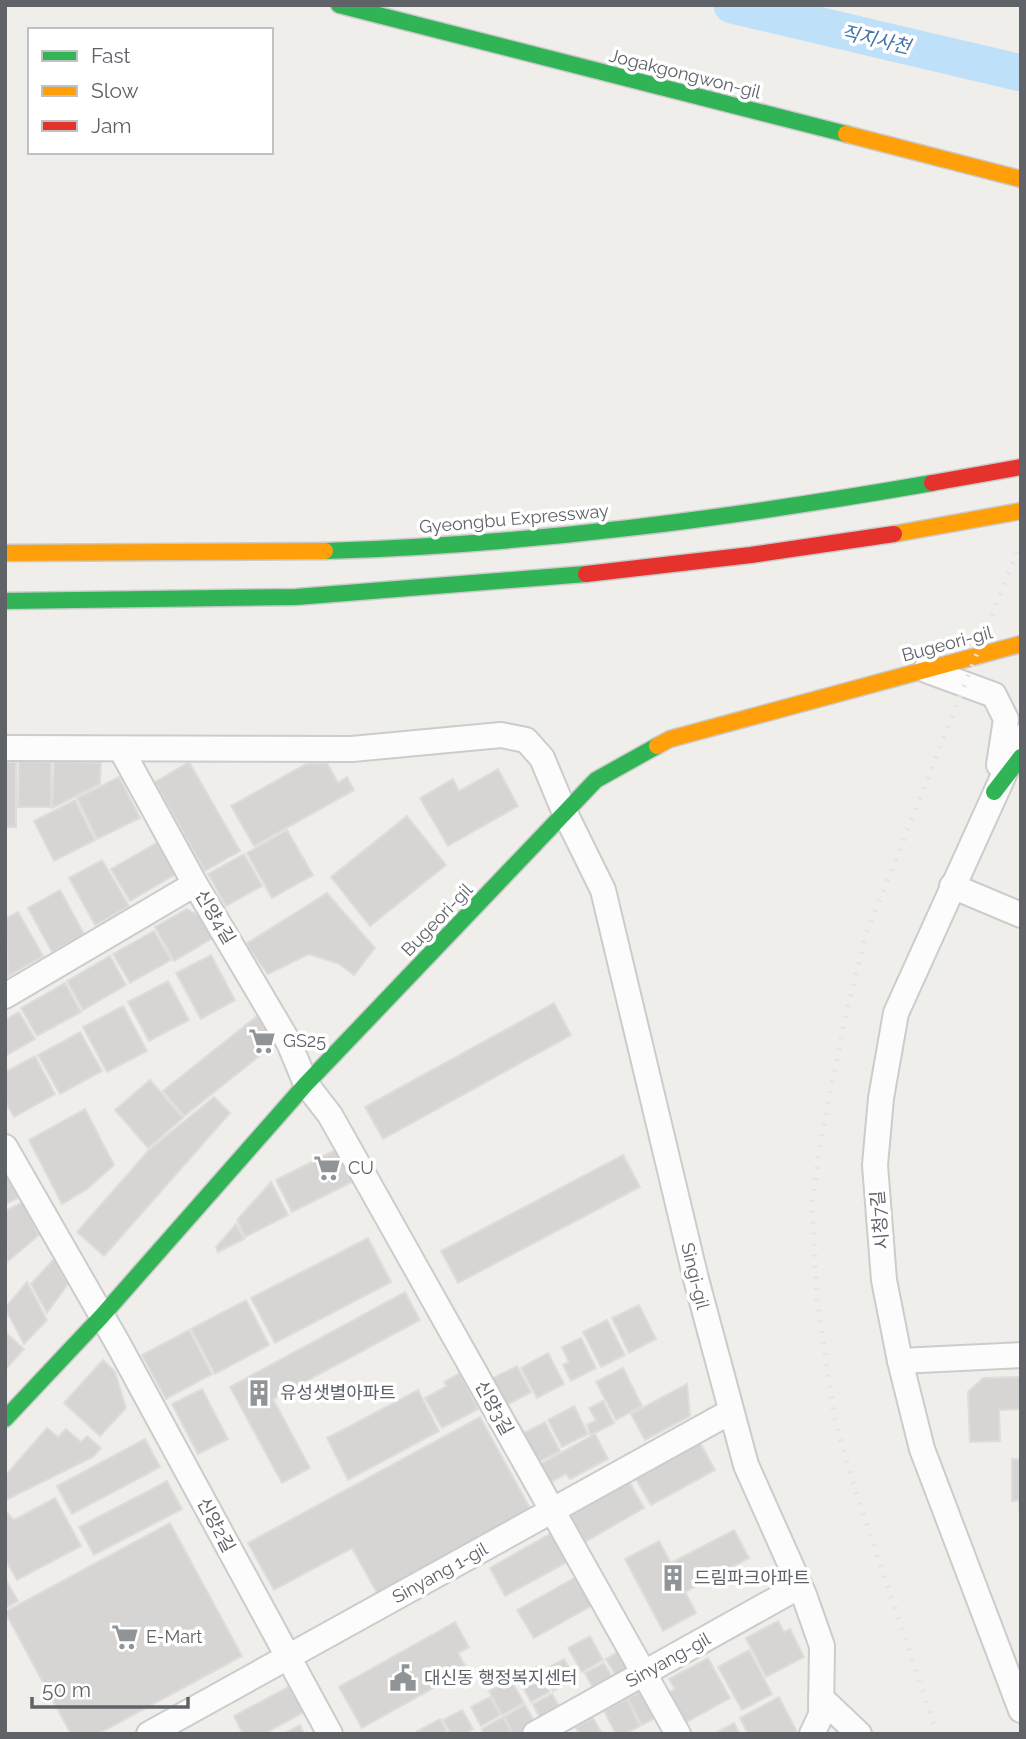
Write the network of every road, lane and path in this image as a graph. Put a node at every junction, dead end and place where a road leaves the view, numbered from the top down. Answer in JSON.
{"nodes":[{"id":1,"x":339,"y":5,"type":"edge"},
{"id":2,"x":1021,"y":179,"type":"edge"},
{"id":3,"x":1021,"y":467,"type":"edge"},
{"id":4,"x":1021,"y":511,"type":"edge"},
{"id":5,"x":5,"y":553,"type":"edge"},
{"id":6,"x":5,"y":601,"type":"edge"},
{"id":7,"x":1021,"y":644,"type":"edge"},
{"id":8,"x":926,"y":670,"type":"junction"},
{"id":9,"x":1021,"y":737,"type":"edge"},
{"id":10,"x":5,"y":748,"type":"edge"},
{"id":11,"x":122,"y":751,"type":"junction"},
{"id":12,"x":1021,"y":757,"type":"edge"},
{"id":13,"x":994,"y":792,"type":"junction"},
{"id":14,"x":565,"y":813,"type":"junction"},
{"id":15,"x":195,"y":884,"type":"junction"},
{"id":16,"x":952,"y":886,"type":"junction"},
{"id":17,"x":1021,"y":915,"type":"edge"},
{"id":18,"x":5,"y":996,"type":"edge"},
{"id":19,"x":306,"y":1084,"type":"junction"},
{"id":20,"x":5,"y":1147,"type":"edge"},
{"id":21,"x":100,"y":1317,"type":"junction"},
{"id":22,"x":1021,"y":1355,"type":"edge"},
{"id":23,"x":900,"y":1361,"type":"junction"},
{"id":24,"x":730,"y":1412,"type":"junction"},
{"id":25,"x":5,"y":1419,"type":"edge"},
{"id":26,"x":552,"y":1511,"type":"junction"},
{"id":27,"x":800,"y":1586,"type":"junction"},
{"id":28,"x":288,"y":1657,"type":"junction"},
{"id":29,"x":644,"y":1673,"type":"junction"},
{"id":30,"x":821,"y":1698,"type":"junction"},
{"id":31,"x":1021,"y":1710,"type":"edge"},
{"id":32,"x":149,"y":1734,"type":"edge"},
{"id":33,"x":330,"y":1734,"type":"edge"},
{"id":34,"x":535,"y":1734,"type":"edge"},
{"id":35,"x":678,"y":1734,"type":"edge"},
{"id":36,"x":813,"y":1734,"type":"edge"},
{"id":37,"x":859,"y":1734,"type":"edge"}],
"edges":[{"from":1,"to":2,"type":"main road","name":"Jogakgongwon-gil"},
{"from":3,"to":5,"type":"main road","name":"Gyeongbu Expressway"},
{"from":4,"to":6,"type":"main road"},
{"from":7,"to":8,"type":"main road","name":"Bugeori-gil"},
{"from":8,"to":13,"type":"street"},
{"from":8,"to":14,"type":"main road","name":"Bugeori-gil"},
{"from":9,"to":13,"type":"street","name":"시청7길"},
{"from":10,"to":11,"type":"street","name":"Singi-gil"},
{"from":11,"to":14,"type":"street","name":"Singi-gil"},
{"from":11,"to":15,"type":"street","name":"신양4길"},
{"from":12,"to":13,"type":"main road"},
{"from":13,"to":16,"type":"street","name":"시청7길"},
{"from":14,"to":19,"type":"main road","name":"Bugeori-gil"},
{"from":14,"to":24,"type":"street","name":"Singi-gil"},
{"from":15,"to":18,"type":"street"},
{"from":15,"to":19,"type":"street","name":"신양4길"},
{"from":16,"to":17,"type":"street"},
{"from":16,"to":23,"type":"street","name":"시청7길"},
{"from":19,"to":21,"type":"main road","name":"Bugeori-gil"},
{"from":19,"to":26,"type":"street","name":"신양3길"},
{"from":20,"to":21,"type":"street"},
{"from":21,"to":25,"type":"main road","name":"Bugeori-gil"},
{"from":21,"to":28,"type":"street","name":"신양2길"},
{"from":22,"to":23,"type":"street"},
{"from":23,"to":31,"type":"street","name":"시청7길"},
{"from":24,"to":26,"type":"street","name":"Sinyang 1-gil"},
{"from":24,"to":27,"type":"street","name":"Singi-gil"},
{"from":26,"to":28,"type":"street","name":"Sinyang 1-gil"},
{"from":26,"to":29,"type":"street","name":"신양3길"},
{"from":27,"to":29,"type":"street","name":"Sinyang-gil"},
{"from":27,"to":30,"type":"street","name":"Singi-gil"},
{"from":28,"to":32,"type":"street","name":"Sinyang 1-gil"},
{"from":28,"to":33,"type":"street","name":"신양2길"},
{"from":29,"to":34,"type":"street","name":"Sinyang-gil"},
{"from":29,"to":35,"type":"street","name":"신양3길"},
{"from":30,"to":36,"type":"street","name":"Singi-gil"},
{"from":30,"to":37,"type":"street"}]}
